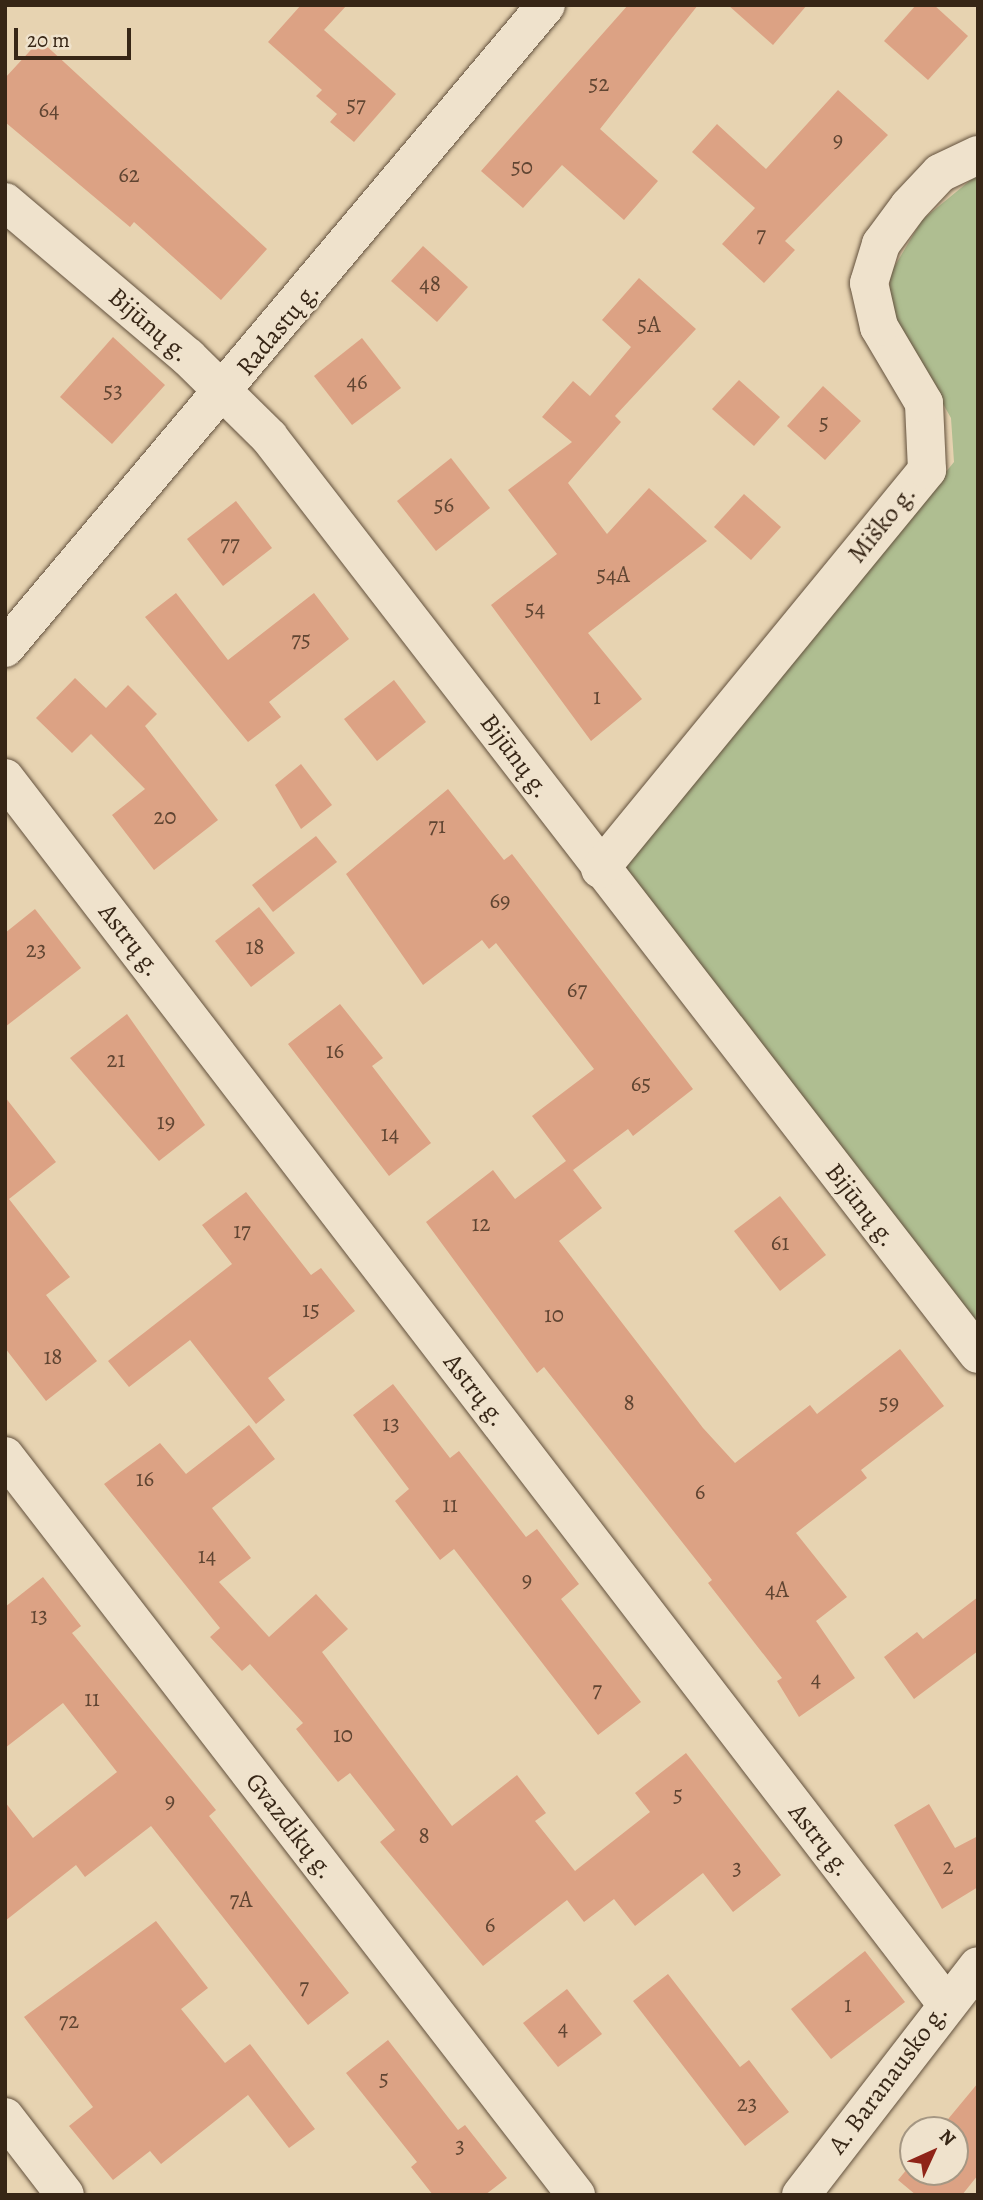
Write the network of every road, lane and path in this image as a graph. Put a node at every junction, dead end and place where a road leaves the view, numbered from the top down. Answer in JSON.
{"nodes":[{"id":1,"x":546,"y":5,"type":"edge"},
{"id":2,"x":978,"y":155,"type":"edge"},
{"id":3,"x":5,"y":202,"type":"edge"},
{"id":4,"x":225,"y":393,"type":"junction"},
{"id":5,"x":5,"y":648,"type":"edge"},
{"id":6,"x":5,"y":778,"type":"edge"},
{"id":7,"x":600,"y":869,"type":"junction"},
{"id":8,"x":978,"y":1354,"type":"edge"},
{"id":9,"x":5,"y":1456,"type":"edge"},
{"id":10,"x":978,"y":1966,"type":"edge"},
{"id":11,"x":945,"y":2002,"type":"junction"},
{"id":12,"x":5,"y":2117,"type":"edge"},
{"id":13,"x":65,"y":2195,"type":"edge"},
{"id":14,"x":576,"y":2195,"type":"edge"},
{"id":15,"x":801,"y":2195,"type":"edge"}],
"edges":[{"from":1,"to":4,"type":"street","name":"Radastų g."},
{"from":2,"to":7,"type":"street","name":"Miško g."},
{"from":3,"to":4,"type":"street","name":"Bijūnų g."},
{"from":4,"to":5,"type":"street","name":"Radastų g."},
{"from":4,"to":7,"type":"street","name":"Bijūnų g."},
{"from":6,"to":11,"type":"street","name":"Astrų g."},
{"from":7,"to":8,"type":"street","name":"Bijūnų g."},
{"from":9,"to":14,"type":"street","name":"Gvazdikų g."},
{"from":10,"to":11,"type":"street","name":"A. Baranausko g."},
{"from":11,"to":15,"type":"street","name":"A. Baranausko g."},
{"from":12,"to":13,"type":"street"}]}
